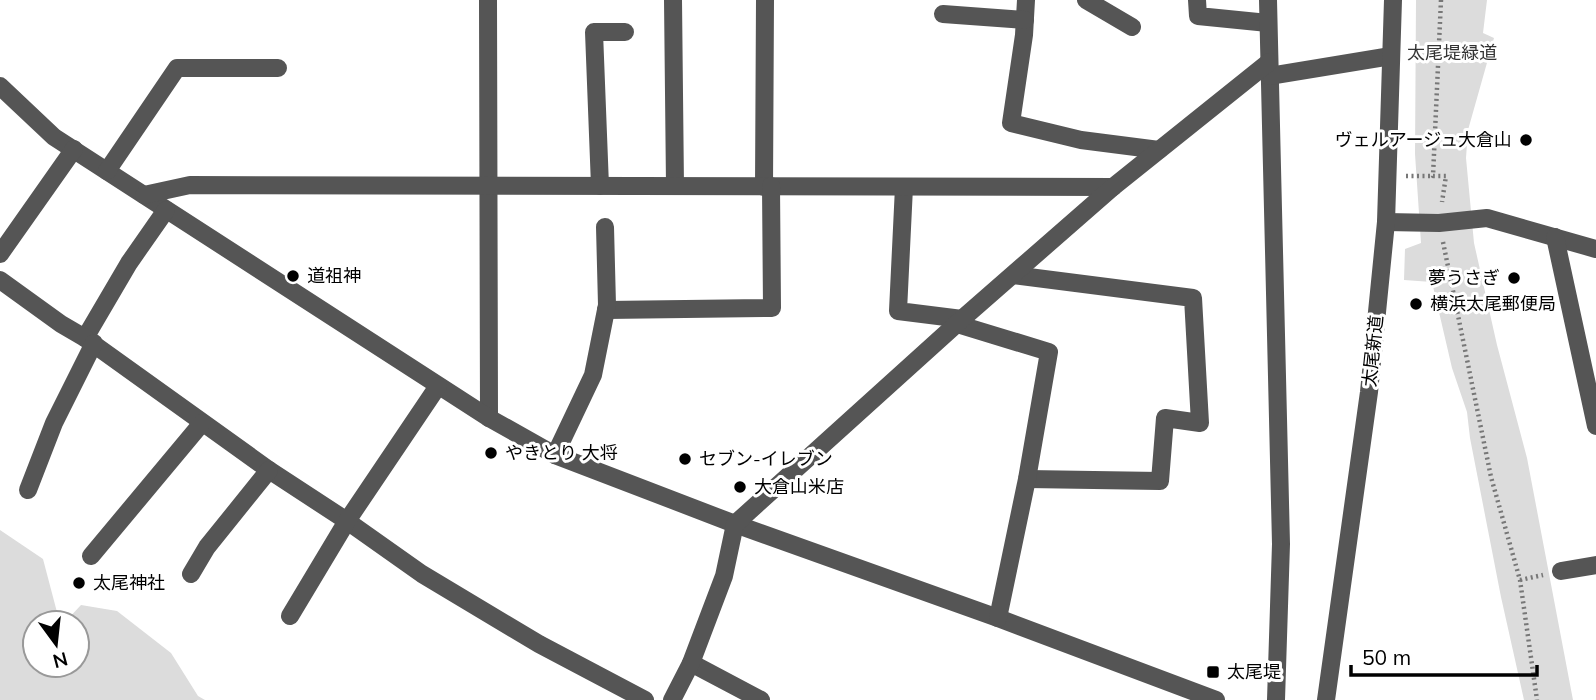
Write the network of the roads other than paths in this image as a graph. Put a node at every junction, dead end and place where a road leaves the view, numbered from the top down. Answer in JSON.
{"nodes":[{"id":1,"x":488,"y":0,"type":"edge"},
{"id":2,"x":673,"y":0,"type":"edge"},
{"id":3,"x":765,"y":0,"type":"edge"},
{"id":4,"x":1026,"y":0,"type":"edge"},
{"id":5,"x":1086,"y":0,"type":"edge"},
{"id":6,"x":1197,"y":0,"type":"edge"},
{"id":7,"x":1268,"y":0,"type":"edge"},
{"id":8,"x":1394,"y":0,"type":"edge"},
{"id":9,"x":943,"y":14,"type":"dead end"},
{"id":10,"x":1025,"y":20,"type":"junction"},
{"id":11,"x":1268,"y":23,"type":"junction"},
{"id":12,"x":1132,"y":27,"type":"dead end"},
{"id":13,"x":625,"y":32,"type":"dead end"},
{"id":14,"x":1391,"y":56,"type":"junction"},
{"id":15,"x":278,"y":68,"type":"dead end"},
{"id":16,"x":1269,"y":69,"type":"junction"},
{"id":17,"x":0,"y":86,"type":"edge"},
{"id":18,"x":74,"y":149,"type":"junction"},
{"id":19,"x":1159,"y":150,"type":"junction"},
{"id":20,"x":107,"y":171,"type":"junction"},
{"id":21,"x":488,"y":186,"type":"junction"},
{"id":22,"x":600,"y":186,"type":"junction"},
{"id":23,"x":675,"y":186,"type":"junction"},
{"id":24,"x":767,"y":186,"type":"junction"},
{"id":25,"x":904,"y":187,"type":"junction"},
{"id":26,"x":1113,"y":187,"type":"junction"},
{"id":27,"x":144,"y":195,"type":"junction"},
{"id":28,"x":166,"y":210,"type":"junction"},
{"id":29,"x":1385,"y":222,"type":"junction"},
{"id":30,"x":606,"y":227,"type":"dead end"},
{"id":31,"x":1555,"y":236,"type":"junction"},
{"id":32,"x":1596,"y":249,"type":"edge"},
{"id":33,"x":0,"y":254,"type":"edge"},
{"id":34,"x":1013,"y":275,"type":"junction"},
{"id":35,"x":0,"y":280,"type":"edge"},
{"id":36,"x":606,"y":310,"type":"junction"},
{"id":37,"x":960,"y":322,"type":"junction"},
{"id":38,"x":89,"y":341,"type":"junction"},
{"id":39,"x":438,"y":386,"type":"junction"},
{"id":40,"x":489,"y":418,"type":"junction"},
{"id":41,"x":202,"y":422,"type":"junction"},
{"id":42,"x":1596,"y":426,"type":"edge"},
{"id":43,"x":555,"y":455,"type":"junction"},
{"id":44,"x":270,"y":470,"type":"junction"},
{"id":45,"x":1027,"y":479,"type":"junction"},
{"id":46,"x":28,"y":490,"type":"dead end"},
{"id":47,"x":347,"y":521,"type":"junction"},
{"id":48,"x":735,"y":524,"type":"junction"},
{"id":49,"x":91,"y":556,"type":"dead end"},
{"id":50,"x":1596,"y":565,"type":"edge"},
{"id":51,"x":1561,"y":571,"type":"dead end"},
{"id":52,"x":191,"y":574,"type":"dead end"},
{"id":53,"x":290,"y":616,"type":"dead end"},
{"id":54,"x":998,"y":618,"type":"junction"},
{"id":55,"x":691,"y":663,"type":"junction"},
{"id":56,"x":645,"y":700,"type":"edge"},
{"id":57,"x":672,"y":700,"type":"edge"},
{"id":58,"x":761,"y":700,"type":"edge"},
{"id":59,"x":1216,"y":700,"type":"edge"},
{"id":60,"x":1276,"y":700,"type":"edge"},
{"id":61,"x":1326,"y":700,"type":"edge"}],
"edges":[{"from":1,"to":21,"type":"street"},
{"from":2,"to":23,"type":"street"},
{"from":3,"to":24,"type":"street"},
{"from":4,"to":10,"type":"street"},
{"from":5,"to":12,"type":"street"},
{"from":6,"to":11,"type":"street"},
{"from":7,"to":11,"type":"street"},
{"from":8,"to":14,"type":"street","name":"太尾新道"},
{"from":9,"to":10,"type":"street"},
{"from":10,"to":19,"type":"street"},
{"from":11,"to":16,"type":"street"},
{"from":13,"to":22,"type":"street"},
{"from":14,"to":16,"type":"street"},
{"from":14,"to":29,"type":"street","name":"太尾新道"},
{"from":15,"to":20,"type":"street"},
{"from":16,"to":19,"type":"street"},
{"from":16,"to":60,"type":"street"},
{"from":17,"to":18,"type":"street"},
{"from":18,"to":20,"type":"street"},
{"from":18,"to":33,"type":"street"},
{"from":19,"to":26,"type":"street"},
{"from":20,"to":27,"type":"street"},
{"from":21,"to":22,"type":"street"},
{"from":21,"to":27,"type":"street"},
{"from":21,"to":40,"type":"street"},
{"from":22,"to":23,"type":"street"},
{"from":23,"to":24,"type":"street"},
{"from":24,"to":25,"type":"street"},
{"from":24,"to":36,"type":"street"},
{"from":25,"to":26,"type":"street"},
{"from":25,"to":37,"type":"street"},
{"from":26,"to":34,"type":"street"},
{"from":27,"to":28,"type":"street"},
{"from":28,"to":38,"type":"street"},
{"from":28,"to":39,"type":"street"},
{"from":29,"to":31,"type":"street"},
{"from":29,"to":61,"type":"street","name":"太尾新道"},
{"from":30,"to":36,"type":"street"},
{"from":31,"to":32,"type":"street"},
{"from":31,"to":42,"type":"street"},
{"from":34,"to":37,"type":"street"},
{"from":34,"to":45,"type":"street"},
{"from":35,"to":38,"type":"street"},
{"from":36,"to":43,"type":"street"},
{"from":37,"to":45,"type":"street"},
{"from":37,"to":48,"type":"street"},
{"from":38,"to":41,"type":"street"},
{"from":38,"to":46,"type":"street"},
{"from":39,"to":40,"type":"street"},
{"from":39,"to":47,"type":"street"},
{"from":40,"to":43,"type":"street"},
{"from":41,"to":44,"type":"street"},
{"from":41,"to":49,"type":"street"},
{"from":43,"to":48,"type":"street"},
{"from":44,"to":47,"type":"street"},
{"from":44,"to":52,"type":"street"},
{"from":45,"to":54,"type":"street"},
{"from":47,"to":53,"type":"street"},
{"from":47,"to":56,"type":"street"},
{"from":48,"to":54,"type":"street"},
{"from":48,"to":55,"type":"street"},
{"from":50,"to":51,"type":"street"},
{"from":54,"to":59,"type":"street"},
{"from":55,"to":57,"type":"street"},
{"from":55,"to":58,"type":"street"}]}
